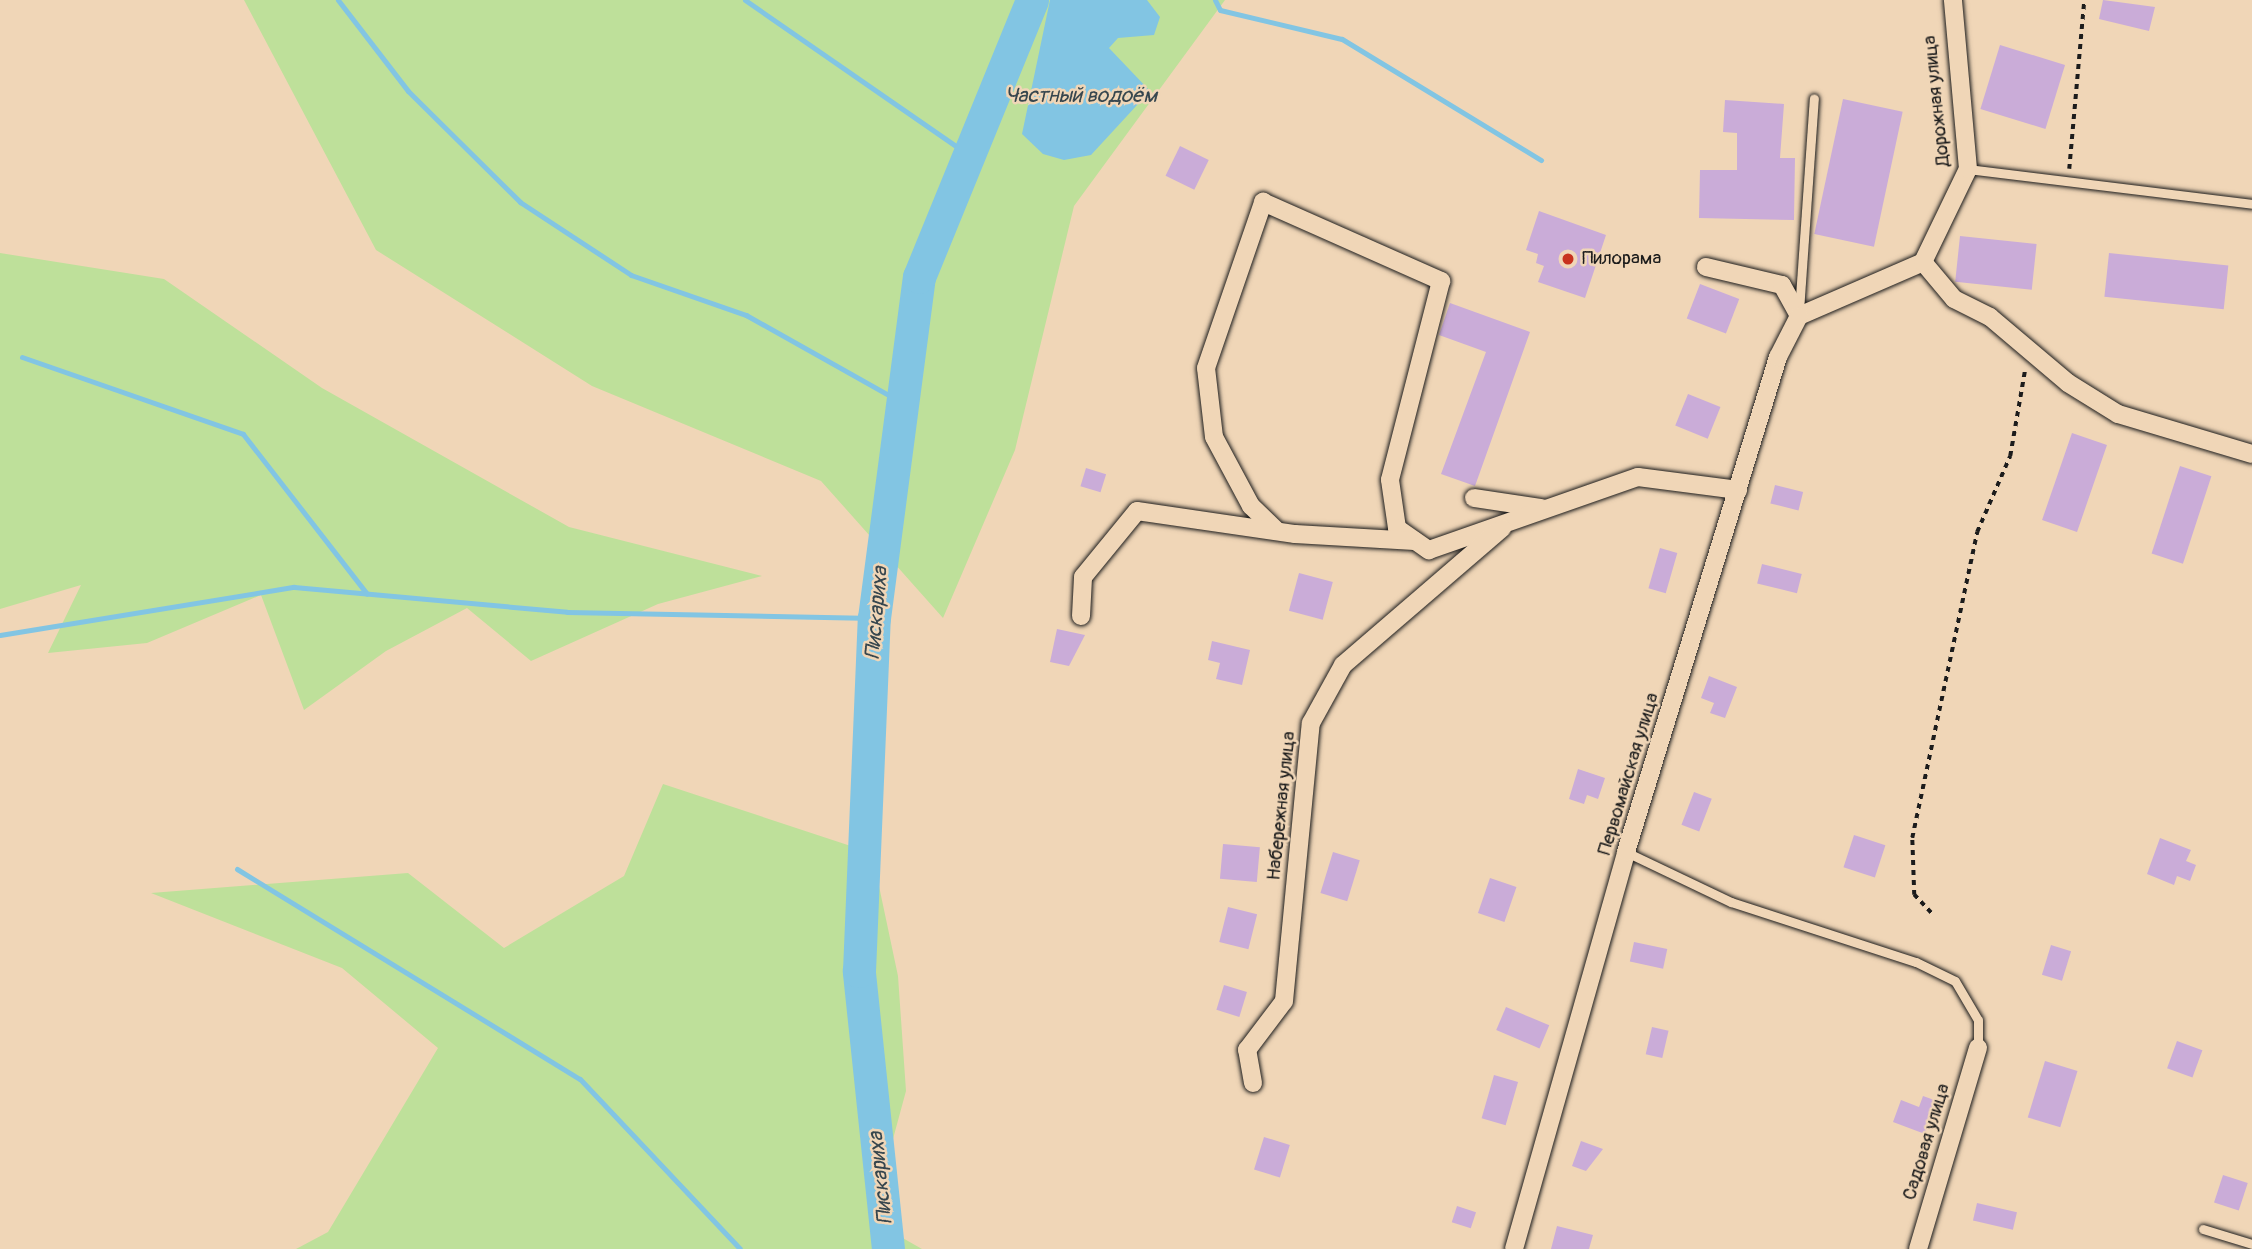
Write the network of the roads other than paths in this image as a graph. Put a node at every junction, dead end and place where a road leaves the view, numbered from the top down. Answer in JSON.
{"nodes":[{"id":1,"x":1953,"y":0,"type":"edge"},
{"id":2,"x":1814,"y":99,"type":"dead end"},
{"id":3,"x":1968,"y":169,"type":"junction"},
{"id":4,"x":2252,"y":204,"type":"edge"},
{"id":5,"x":1923,"y":262,"type":"junction"},
{"id":6,"x":1706,"y":267,"type":"dead end"},
{"id":7,"x":1799,"y":316,"type":"junction"},
{"id":8,"x":2252,"y":454,"type":"edge"},
{"id":9,"x":1738,"y":490,"type":"junction"},
{"id":10,"x":1474,"y":498,"type":"dead end"},
{"id":11,"x":1544,"y":509,"type":"junction"},
{"id":12,"x":1510,"y":521,"type":"junction"},
{"id":13,"x":1277,"y":531,"type":"junction"},
{"id":14,"x":1415,"y":541,"type":"junction"},
{"id":15,"x":1081,"y":615,"type":"dead end"},
{"id":16,"x":1626,"y":852,"type":"junction"},
{"id":17,"x":1978,"y":1048,"type":"joint"},
{"id":18,"x":1253,"y":1083,"type":"dead end"},
{"id":19,"x":2203,"y":1229,"type":"dead end"},
{"id":20,"x":2252,"y":1244,"type":"edge"},
{"id":21,"x":1514,"y":1249,"type":"edge"},
{"id":22,"x":1918,"y":1249,"type":"edge"}],
"edges":[{"from":1,"to":3,"type":"street","name":"Дорожная улица"},
{"from":2,"to":7,"type":"lane"},
{"from":3,"to":4,"type":"lane"},
{"from":3,"to":5,"type":"street","name":"Дорожная улица"},
{"from":5,"to":7,"type":"street"},
{"from":5,"to":8,"type":"street"},
{"from":6,"to":7,"type":"street"},
{"from":7,"to":9,"type":"street","name":"Первомайская улица"},
{"from":9,"to":11,"type":"street"},
{"from":9,"to":16,"type":"street","name":"Первомайская улица"},
{"from":10,"to":11,"type":"street"},
{"from":11,"to":12,"type":"street"},
{"from":12,"to":14,"type":"street"},
{"from":12,"to":18,"type":"street","name":"Набережная улица"},
{"from":13,"to":14,"type":"street"},
{"from":13,"to":14,"type":"street"},
{"from":13,"to":15,"type":"street"},
{"from":16,"to":17,"type":"lane"},
{"from":16,"to":21,"type":"street","name":"Первомайская улица"},
{"from":17,"to":22,"type":"street","name":"Садовая улица"},
{"from":19,"to":20,"type":"lane"}]}
